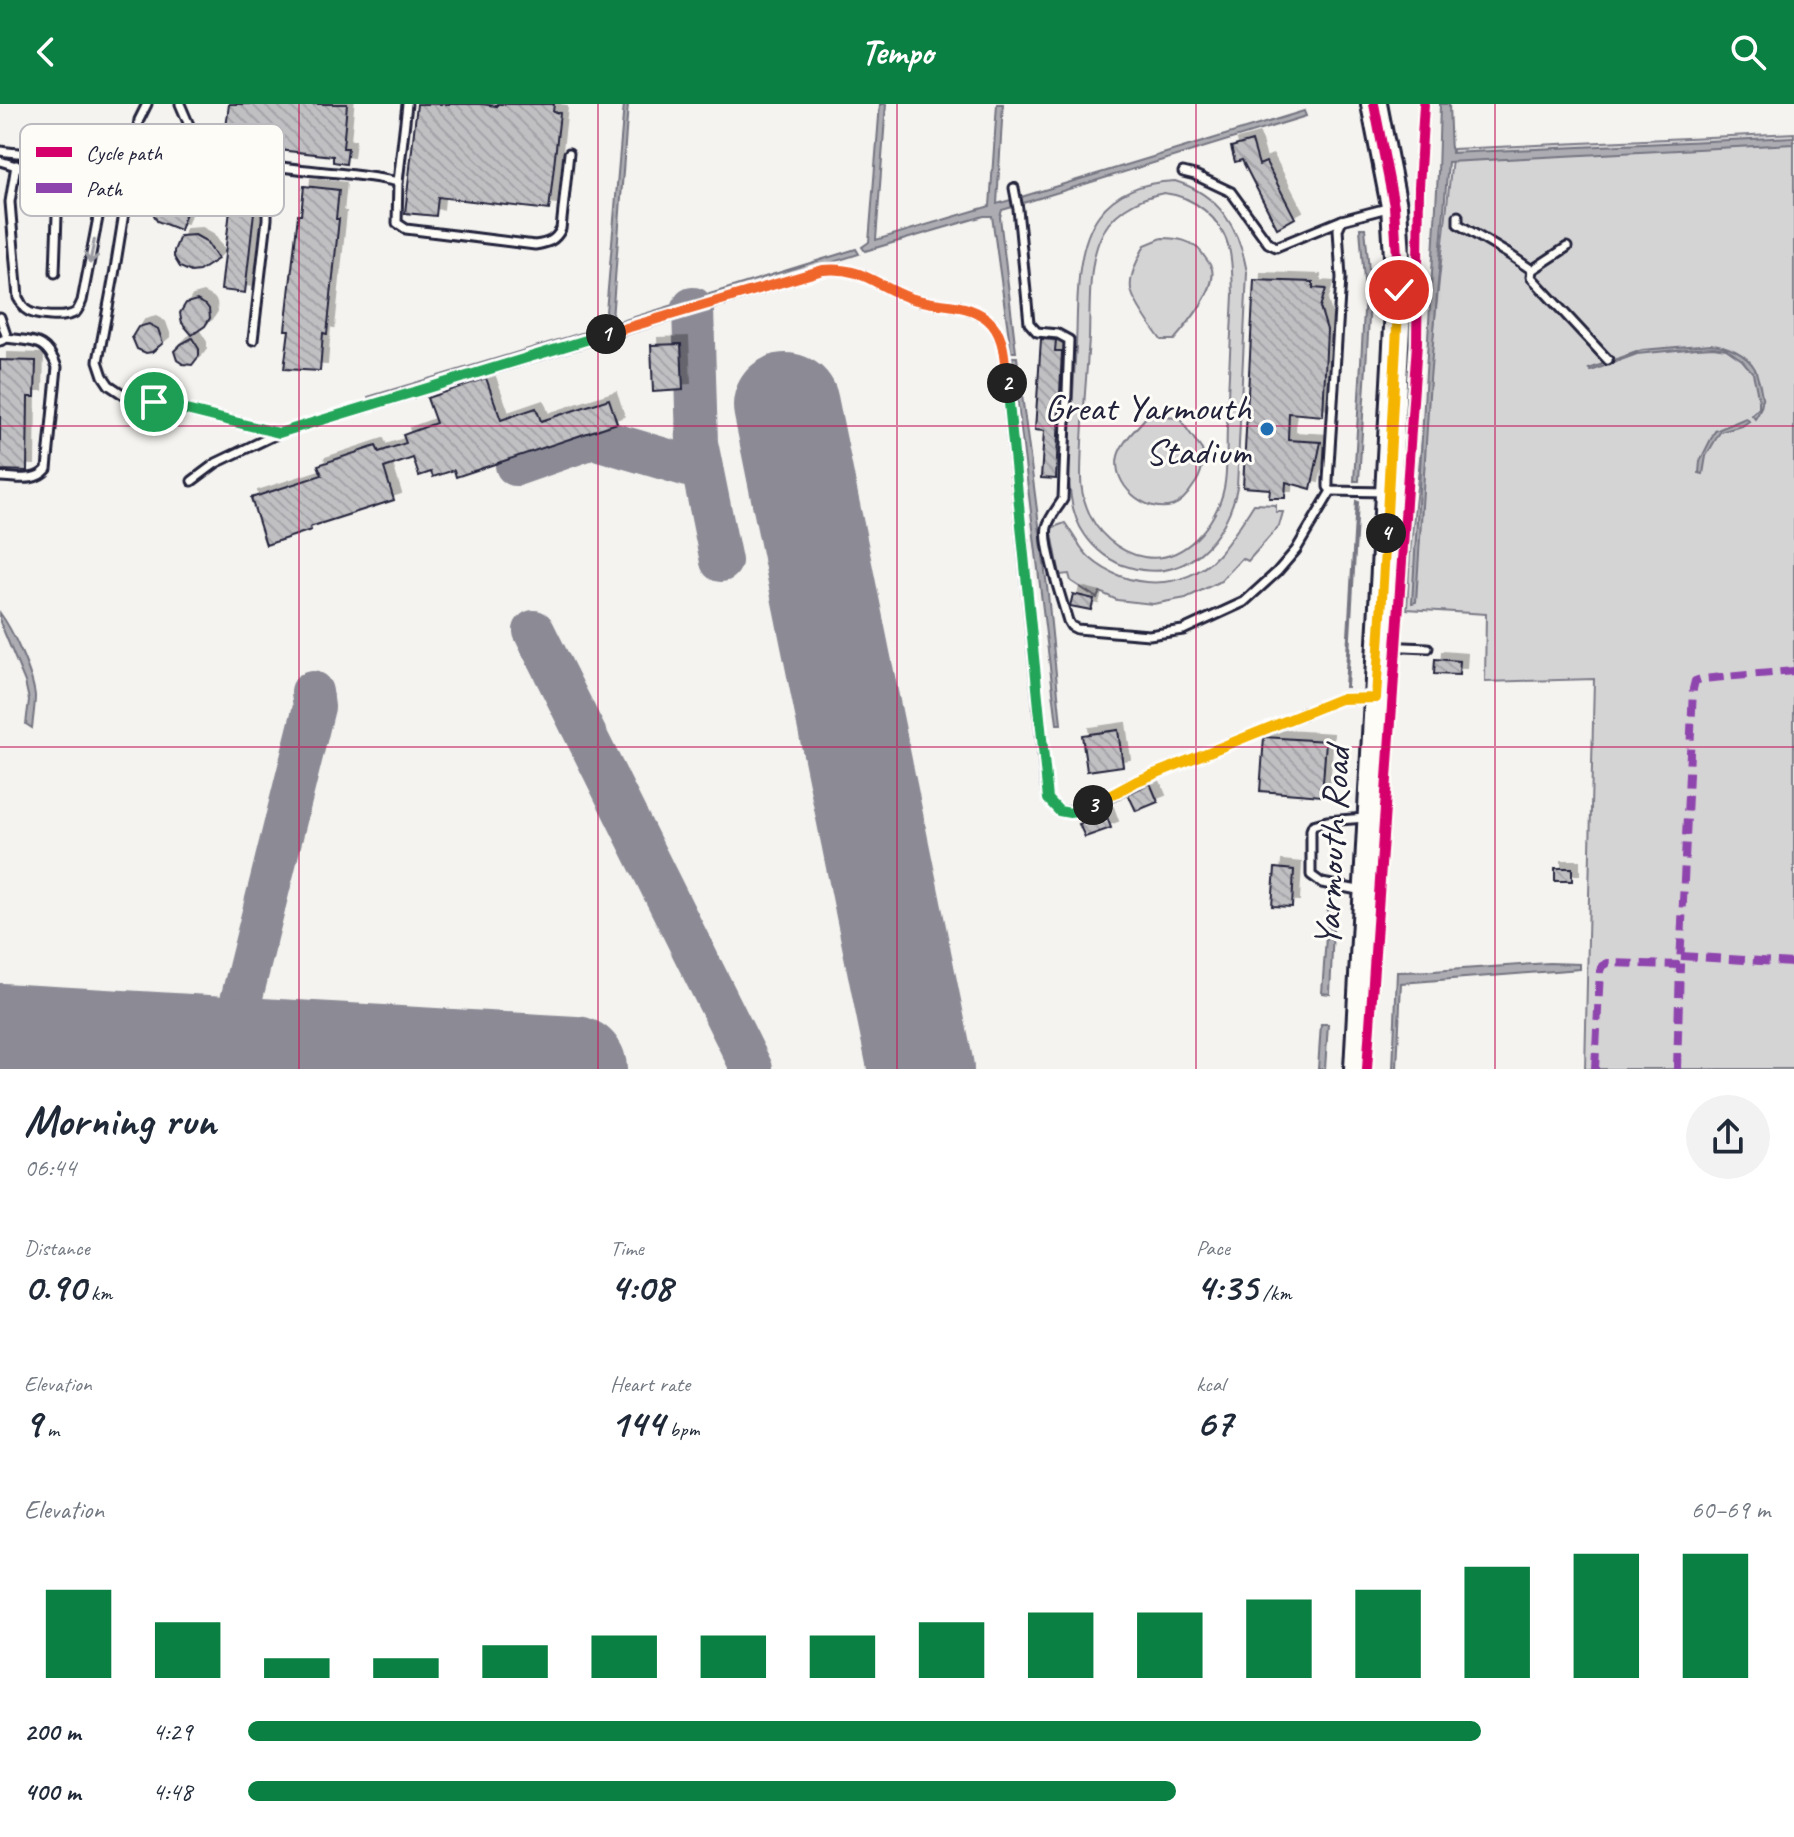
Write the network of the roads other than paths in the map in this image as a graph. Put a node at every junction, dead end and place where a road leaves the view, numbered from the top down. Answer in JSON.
{"nodes":[{"id":1,"x":147,"y":104,"type":"edge"},
{"id":2,"x":180,"y":104,"type":"edge"},
{"id":3,"x":407,"y":104,"type":"edge"},
{"id":4,"x":1374,"y":104,"type":"edge"},
{"id":5,"x":138,"y":124,"type":"edge"},
{"id":6,"x":189,"y":124,"type":"edge"},
{"id":7,"x":0,"y":151,"type":"edge"},
{"id":8,"x":20,"y":153,"type":"edge"},
{"id":9,"x":569,"y":153,"type":"dead end"},
{"id":10,"x":0,"y":161,"type":"edge"},
{"id":11,"x":16,"y":165,"type":"junction"},
{"id":12,"x":20,"y":166,"type":"edge"},
{"id":13,"x":284,"y":168,"type":"edge"},
{"id":14,"x":1183,"y":172,"type":"dead end"},
{"id":15,"x":398,"y":182,"type":"junction"},
{"id":16,"x":1014,"y":188,"type":"dead end"},
{"id":17,"x":1394,"y":206,"type":"junction"},
{"id":18,"x":57,"y":216,"type":"edge"},
{"id":19,"x":98,"y":216,"type":"edge"},
{"id":20,"x":124,"y":216,"type":"edge"},
{"id":21,"x":267,"y":216,"type":"edge"},
{"id":22,"x":1458,"y":216,"type":"dead end"},
{"id":23,"x":1342,"y":220,"type":"junction"},
{"id":24,"x":1567,"y":247,"type":"dead end"},
{"id":25,"x":1532,"y":270,"type":"junction"},
{"id":26,"x":55,"y":273,"type":"dead end"},
{"id":27,"x":0,"y":317,"type":"edge"},
{"id":28,"x":4,"y":340,"type":"edge"},
{"id":29,"x":253,"y":340,"type":"dead end"},
{"id":30,"x":1608,"y":360,"type":"dead end"},
{"id":31,"x":279,"y":433,"type":"junction"},
{"id":32,"x":0,"y":477,"type":"edge"},
{"id":33,"x":192,"y":481,"type":"dead end"},
{"id":34,"x":1331,"y":491,"type":"junction"},
{"id":35,"x":1388,"y":492,"type":"junction"},
{"id":36,"x":1380,"y":646,"type":"junction"},
{"id":37,"x":1428,"y":648,"type":"dead end"},
{"id":38,"x":1376,"y":698,"type":"junction"},
{"id":39,"x":1370,"y":818,"type":"junction"},
{"id":40,"x":1365,"y":891,"type":"junction"},
{"id":41,"x":1357,"y":1069,"type":"edge"}],
"edges":[{"from":1,"to":5,"type":"lane"},
{"from":2,"to":6,"type":"lane"},
{"from":3,"to":15,"type":"lane"},
{"from":4,"to":17,"type":"main road","name":"Yarmouth Road"},
{"from":7,"to":8,"type":"lane","one_way":true},
{"from":9,"to":15,"type":"lane"},
{"from":10,"to":11,"type":"lane"},
{"from":11,"to":12,"type":"lane"},
{"from":19,"to":11,"type":"lane","one_way":true},
{"from":13,"to":15,"type":"lane"},
{"from":14,"to":23,"type":"lane"},
{"from":16,"to":34,"type":"lane"},
{"from":17,"to":23,"type":"lane"},
{"from":17,"to":35,"type":"main road","name":"Yarmouth Road"},
{"from":18,"to":26,"type":"lane"},
{"from":20,"to":31,"type":"lane"},
{"from":21,"to":29,"type":"lane"},
{"from":22,"to":25,"type":"lane"},
{"from":23,"to":34,"type":"lane"},
{"from":24,"to":25,"type":"lane"},
{"from":25,"to":30,"type":"lane"},
{"from":27,"to":28,"type":"lane"},
{"from":28,"to":32,"type":"lane"},
{"from":31,"to":33,"type":"lane"},
{"from":31,"to":38,"type":"lane"},
{"from":34,"to":35,"type":"lane"},
{"from":35,"to":36,"type":"main road","name":"Yarmouth Road"},
{"from":36,"to":37,"type":"lane"},
{"from":36,"to":38,"type":"main road","name":"Yarmouth Road"},
{"from":38,"to":39,"type":"main road","name":"Yarmouth Road"},
{"from":39,"to":40,"type":"main road","name":"Yarmouth Road"},
{"from":39,"to":40,"type":"lane"},
{"from":40,"to":41,"type":"main road","name":"Yarmouth Road"}]}
